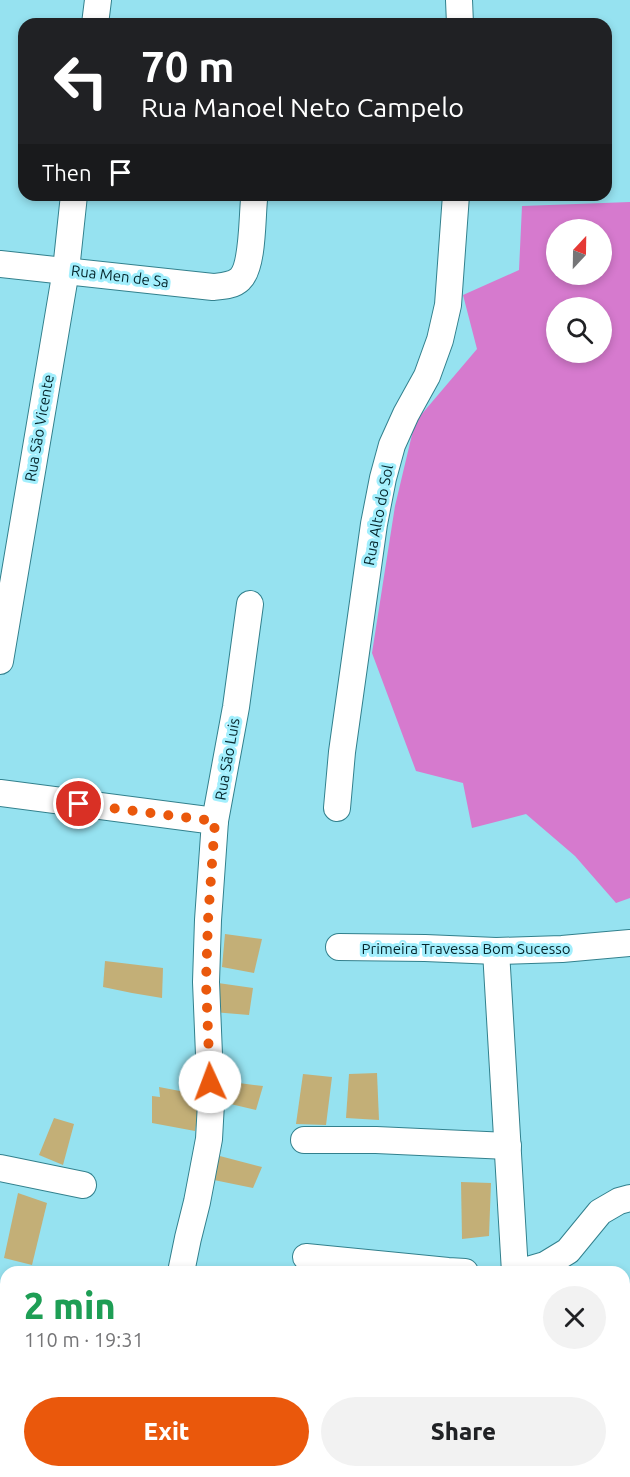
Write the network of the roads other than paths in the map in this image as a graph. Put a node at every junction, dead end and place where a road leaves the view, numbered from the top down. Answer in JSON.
{"nodes":[{"id":1,"x":98,"y":0,"type":"edge"},
{"id":2,"x":459,"y":0,"type":"edge"},
{"id":3,"x":96,"y":18,"type":"edge"},
{"id":4,"x":460,"y":18,"type":"edge"},
{"id":5,"x":73,"y":201,"type":"edge"},
{"id":6,"x":254,"y":201,"type":"edge"},
{"id":7,"x":456,"y":201,"type":"edge"},
{"id":8,"x":0,"y":264,"type":"edge"},
{"id":9,"x":66,"y":270,"type":"junction"},
{"id":10,"x":250,"y":604,"type":"dead end"},
{"id":11,"x":0,"y":661,"type":"edge"},
{"id":12,"x":0,"y":793,"type":"edge"},
{"id":13,"x":337,"y":808,"type":"dead end"},
{"id":14,"x":215,"y":821,"type":"junction"},
{"id":15,"x":630,"y":943,"type":"edge"},
{"id":16,"x":339,"y":947,"type":"dead end"},
{"id":17,"x":496,"y":951,"type":"junction"},
{"id":18,"x":304,"y":1140,"type":"dead end"},
{"id":19,"x":508,"y":1146,"type":"junction"},
{"id":20,"x":0,"y":1168,"type":"edge"},
{"id":21,"x":83,"y":1185,"type":"dead end"},
{"id":22,"x":630,"y":1198,"type":"edge"},
{"id":23,"x":306,"y":1257,"type":"dead end"},
{"id":24,"x":182,"y":1266,"type":"edge"},
{"id":25,"x":397,"y":1266,"type":"edge"},
{"id":26,"x":515,"y":1266,"type":"edge"},
{"id":27,"x":542,"y":1266,"type":"edge"}],
"edges":[{"from":1,"to":3,"type":"street"},
{"from":2,"to":4,"type":"street"},
{"from":5,"to":9,"type":"street","name":"Rua São Vicente"},
{"from":6,"to":9,"type":"street","name":"Rua Men de Sa"},
{"from":7,"to":13,"type":"street","name":"Rua Alto do Sol"},
{"from":8,"to":9,"type":"street","name":"Rua Men de Sa"},
{"from":9,"to":11,"type":"street","name":"Rua São Vicente"},
{"from":10,"to":14,"type":"street","name":"Rua São Luis"},
{"from":12,"to":14,"type":"street"},
{"from":14,"to":24,"type":"street","name":"Rua São Luis"},
{"from":15,"to":17,"type":"street","name":"Primeira Travessa Bom Sucesso"},
{"from":16,"to":17,"type":"street","name":"Primeira Travessa Bom Sucesso"},
{"from":17,"to":19,"type":"street"},
{"from":18,"to":19,"type":"street"},
{"from":19,"to":26,"type":"street"},
{"from":20,"to":21,"type":"street"},
{"from":22,"to":27,"type":"street"},
{"from":23,"to":25,"type":"street"}]}
